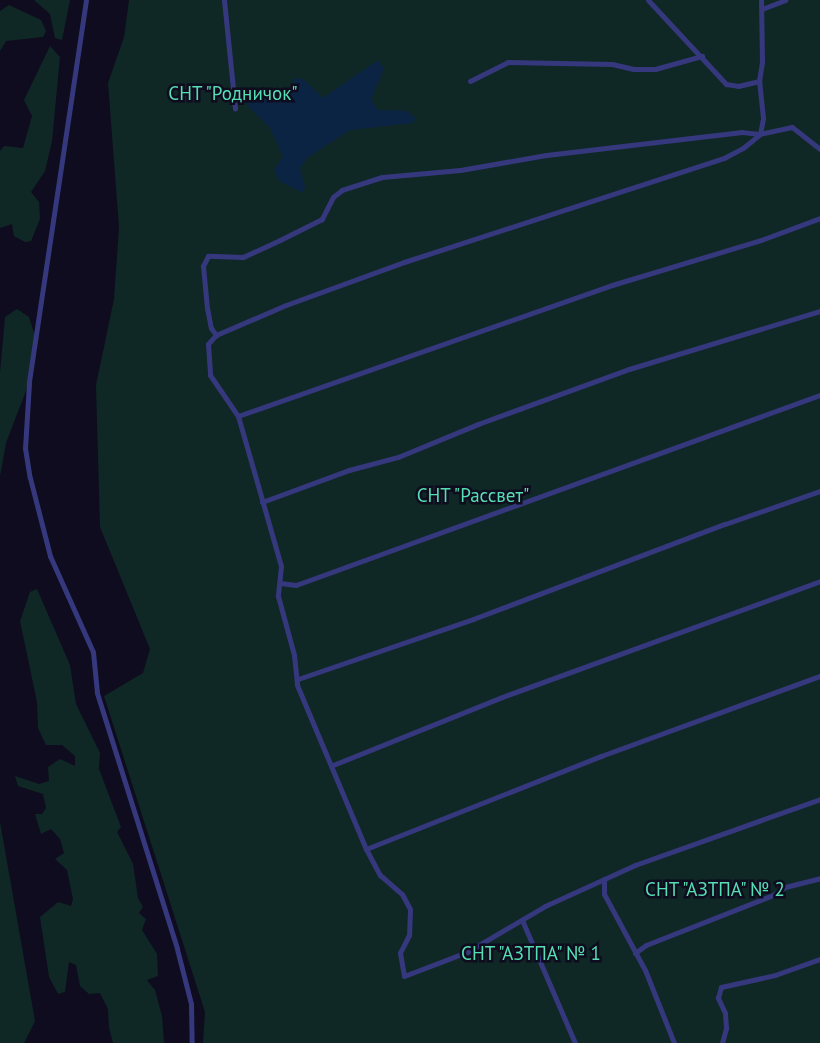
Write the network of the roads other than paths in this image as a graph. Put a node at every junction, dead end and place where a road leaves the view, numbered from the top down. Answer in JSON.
{"nodes":[{"id":1,"x":86,"y":0,"type":"edge"},
{"id":2,"x":224,"y":0,"type":"edge"},
{"id":3,"x":648,"y":0,"type":"edge"},
{"id":4,"x":761,"y":0,"type":"edge"},
{"id":5,"x":785,"y":0,"type":"edge"},
{"id":6,"x":762,"y":9,"type":"junction"},
{"id":7,"x":702,"y":56,"type":"junction"},
{"id":8,"x":470,"y":81,"type":"dead end"},
{"id":9,"x":759,"y":81,"type":"junction"},
{"id":10,"x":235,"y":108,"type":"dead end"},
{"id":11,"x":760,"y":134,"type":"junction"},
{"id":12,"x":820,"y":149,"type":"edge"},
{"id":13,"x":820,"y":218,"type":"edge"},
{"id":14,"x":820,"y":311,"type":"edge"},
{"id":15,"x":216,"y":335,"type":"junction"},
{"id":16,"x":820,"y":395,"type":"edge"},
{"id":17,"x":238,"y":416,"type":"junction"},
{"id":18,"x":820,"y":491,"type":"edge"},
{"id":19,"x":262,"y":502,"type":"junction"},
{"id":20,"x":820,"y":582,"type":"edge"},
{"id":21,"x":280,"y":583,"type":"junction"},
{"id":22,"x":820,"y":676,"type":"edge"},
{"id":23,"x":298,"y":679,"type":"junction"},
{"id":24,"x":333,"y":765,"type":"junction"},
{"id":25,"x":820,"y":799,"type":"edge"},
{"id":26,"x":366,"y":849,"type":"junction"},
{"id":27,"x":820,"y":878,"type":"edge"},
{"id":28,"x":604,"y":879,"type":"junction"},
{"id":29,"x":522,"y":920,"type":"junction"},
{"id":30,"x":635,"y":953,"type":"junction"},
{"id":31,"x":820,"y":959,"type":"edge"},
{"id":32,"x":192,"y":1043,"type":"edge"},
{"id":33,"x":575,"y":1043,"type":"edge"},
{"id":34,"x":674,"y":1043,"type":"edge"},
{"id":35,"x":722,"y":1043,"type":"edge"}],
"edges":[{"from":1,"to":32,"type":"lane"},
{"from":2,"to":10,"type":"lane"},
{"from":3,"to":7,"type":"lane"},
{"from":4,"to":6,"type":"lane"},
{"from":5,"to":6,"type":"lane"},
{"from":6,"to":9,"type":"lane"},
{"from":7,"to":8,"type":"lane"},
{"from":7,"to":9,"type":"lane"},
{"from":9,"to":11,"type":"lane"},
{"from":11,"to":12,"type":"lane"},
{"from":11,"to":15,"type":"lane"},
{"from":11,"to":15,"type":"lane"},
{"from":13,"to":17,"type":"lane"},
{"from":14,"to":19,"type":"lane"},
{"from":15,"to":17,"type":"lane"},
{"from":16,"to":21,"type":"lane"},
{"from":17,"to":19,"type":"lane"},
{"from":18,"to":23,"type":"lane"},
{"from":19,"to":21,"type":"lane"},
{"from":20,"to":24,"type":"lane"},
{"from":21,"to":23,"type":"lane"},
{"from":22,"to":26,"type":"lane"},
{"from":23,"to":24,"type":"lane"},
{"from":24,"to":26,"type":"lane"},
{"from":25,"to":28,"type":"lane"},
{"from":26,"to":29,"type":"lane"},
{"from":27,"to":30,"type":"lane"},
{"from":28,"to":29,"type":"lane"},
{"from":28,"to":30,"type":"lane"},
{"from":29,"to":33,"type":"lane"},
{"from":30,"to":34,"type":"lane"},
{"from":31,"to":35,"type":"lane"}]}
